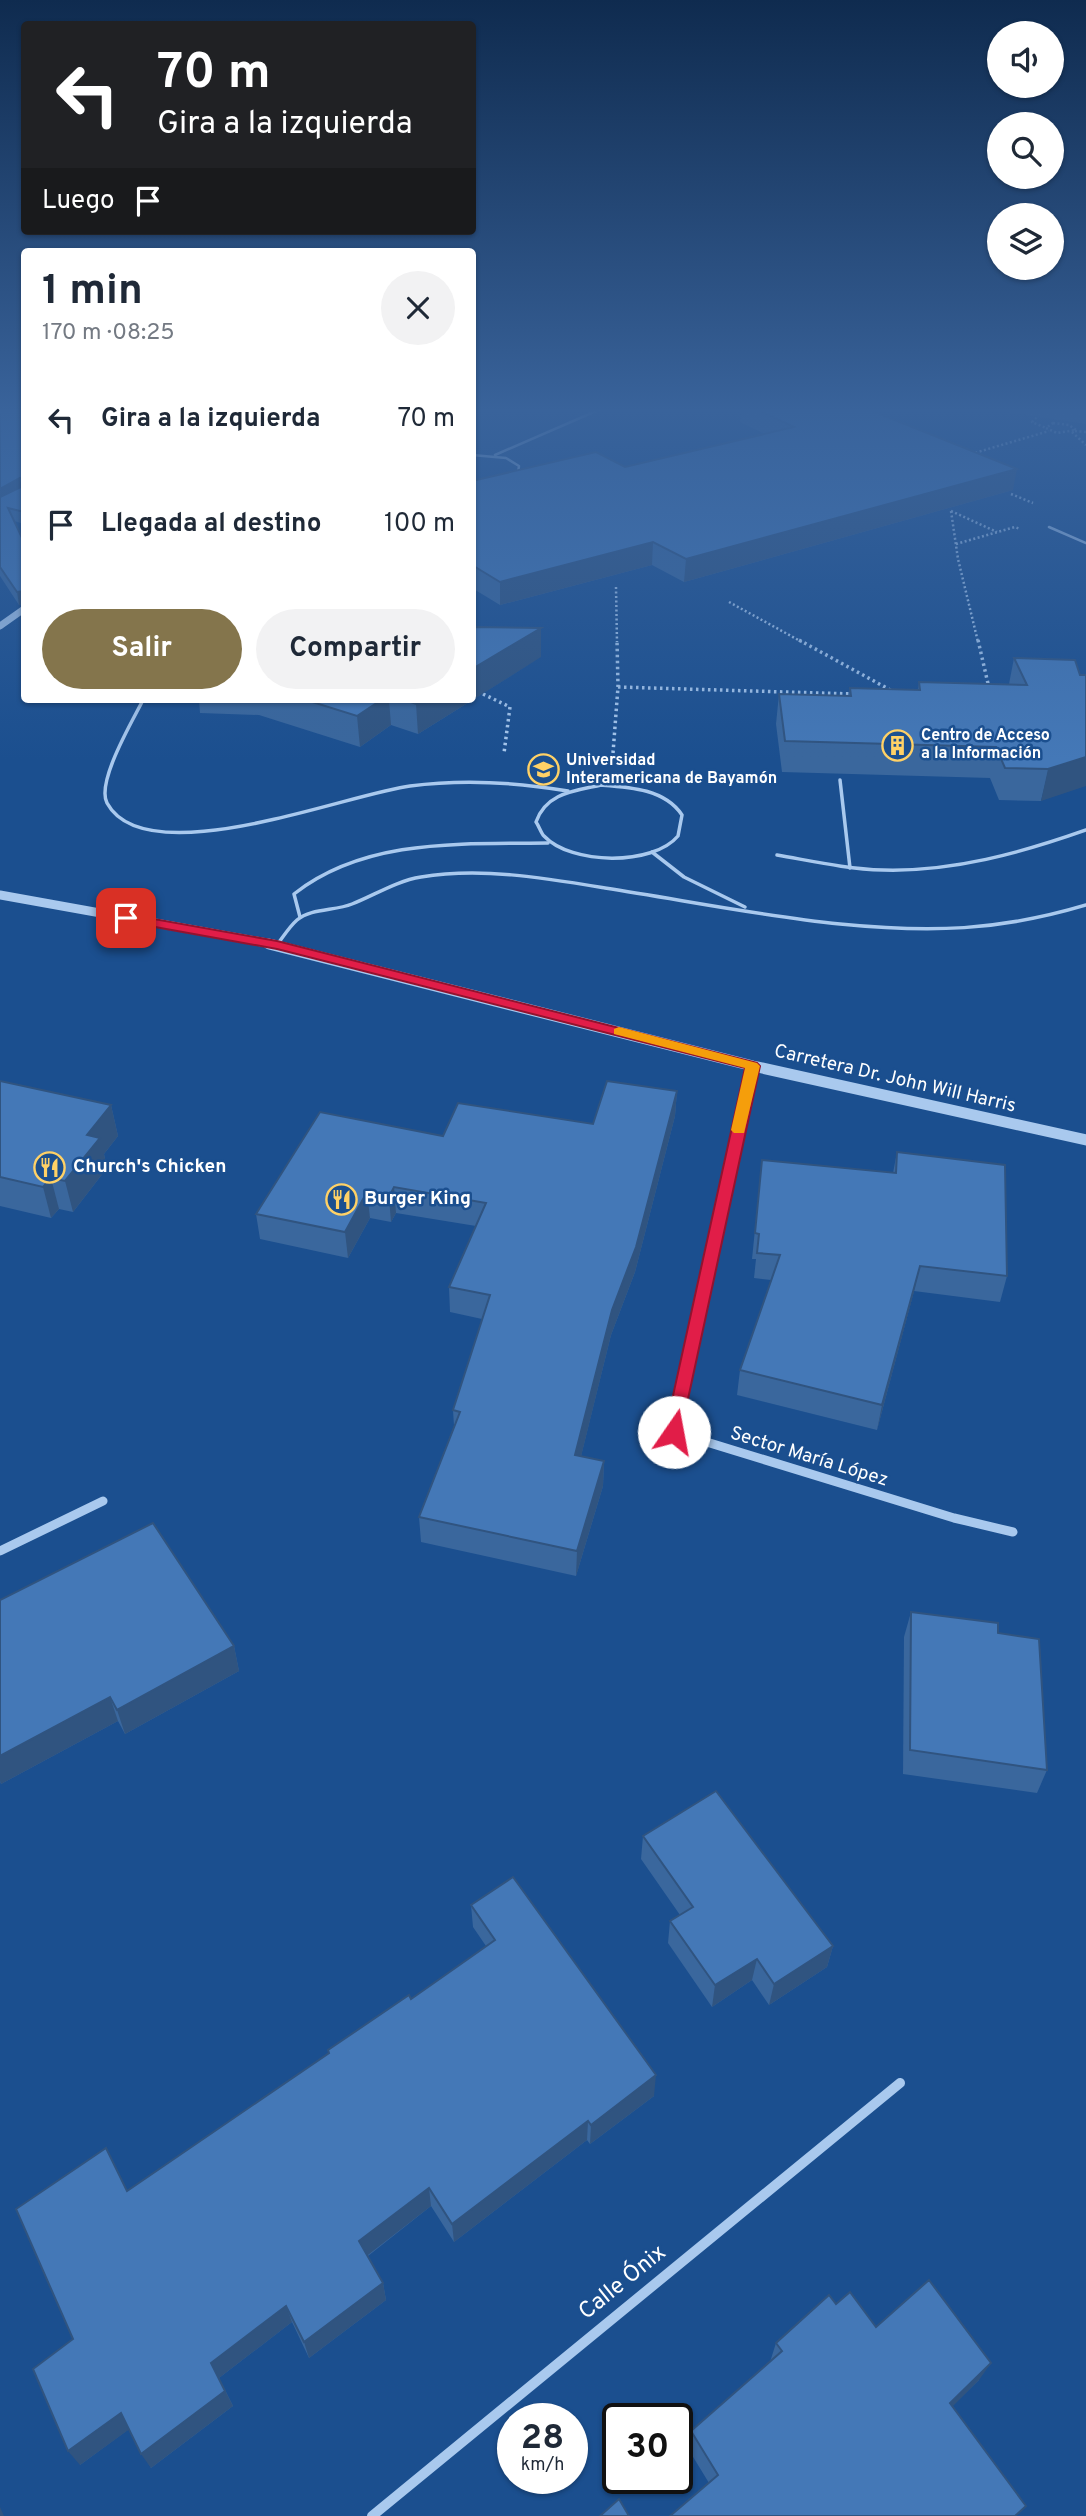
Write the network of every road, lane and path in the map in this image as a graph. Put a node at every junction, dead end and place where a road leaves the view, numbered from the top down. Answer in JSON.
{"nodes":[{"id":1,"x":953,"y":525,"type":"edge"},
{"id":2,"x":983,"y":525,"type":"edge"},
{"id":3,"x":1049,"y":527,"type":"dead end"},
{"id":4,"x":1022,"y":530,"type":"dead end"},
{"id":5,"x":998,"y":532,"type":"junction"},
{"id":6,"x":1086,"y":543,"type":"edge"},
{"id":7,"x":956,"y":544,"type":"junction"},
{"id":8,"x":616,"y":587,"type":"dead end"},
{"id":9,"x":729,"y":602,"type":"dead end"},
{"id":10,"x":21,"y":611,"type":"edge"},
{"id":11,"x":0,"y":626,"type":"edge"},
{"id":12,"x":618,"y":687,"type":"junction"},
{"id":13,"x":483,"y":694,"type":"edge"},
{"id":14,"x":860,"y":694,"type":"edge"},
{"id":15,"x":887,"y":695,"type":"edge"},
{"id":16,"x":991,"y":698,"type":"edge"},
{"id":17,"x":141,"y":703,"type":"edge"},
{"id":18,"x":840,"y":780,"type":"edge"},
{"id":19,"x":499,"y":782,"type":"junction"},
{"id":20,"x":611,"y":785,"type":"junction"},
{"id":21,"x":568,"y":791,"type":"junction"},
{"id":22,"x":1086,"y":830,"type":"edge"},
{"id":23,"x":548,"y":842,"type":"junction"},
{"id":24,"x":652,"y":852,"type":"junction"},
{"id":25,"x":777,"y":856,"type":"dead end"},
{"id":26,"x":850,"y":868,"type":"junction"},
{"id":27,"x":0,"y":895,"type":"edge"},
{"id":28,"x":1086,"y":905,"type":"edge"},
{"id":29,"x":751,"y":910,"type":"junction"},
{"id":30,"x":300,"y":917,"type":"junction"},
{"id":31,"x":277,"y":945,"type":"junction"},
{"id":32,"x":752,"y":1066,"type":"junction"},
{"id":33,"x":1086,"y":1140,"type":"edge"},
{"id":34,"x":103,"y":1501,"type":"dead end"},
{"id":35,"x":1013,"y":1532,"type":"dead end"},
{"id":36,"x":0,"y":1551,"type":"edge"},
{"id":37,"x":900,"y":2083,"type":"dead end"},
{"id":38,"x":372,"y":2516,"type":"edge"}],
"edges":[{"from":1,"to":7,"type":"path"},
{"from":2,"to":5,"type":"path"},
{"from":3,"to":6,"type":"lane"},
{"from":4,"to":5,"type":"path"},
{"from":5,"to":7,"type":"path"},
{"from":7,"to":16,"type":"path"},
{"from":8,"to":12,"type":"path"},
{"from":9,"to":15,"type":"path"},
{"from":10,"to":11,"type":"street"},
{"from":12,"to":14,"type":"path"},
{"from":12,"to":20,"type":"path"},
{"from":13,"to":19,"type":"path"},
{"from":17,"to":19,"type":"lane"},
{"from":18,"to":26,"type":"lane"},
{"from":19,"to":21,"type":"lane"},
{"from":20,"to":21,"type":"lane"},
{"from":20,"to":24,"type":"lane"},
{"from":21,"to":23,"type":"lane"},
{"from":22,"to":26,"type":"lane"},
{"from":23,"to":24,"type":"lane"},
{"from":23,"to":30,"type":"lane"},
{"from":24,"to":29,"type":"lane"},
{"from":25,"to":26,"type":"lane"},
{"from":27,"to":31,"type":"street","name":"Carretera Dr. John Will Harris"},
{"from":28,"to":29,"type":"lane"},
{"from":29,"to":30,"type":"lane"},
{"from":30,"to":31,"type":"lane"},
{"from":31,"to":32,"type":"street","name":"Carretera Dr. John Will Harris"},
{"from":32,"to":33,"type":"street","name":"Carretera Dr. John Will Harris"},
{"from":32,"to":35,"type":"street","name":"Sector María López"},
{"from":34,"to":36,"type":"street"},
{"from":37,"to":38,"type":"street","name":"Calle Ónix"}]}
